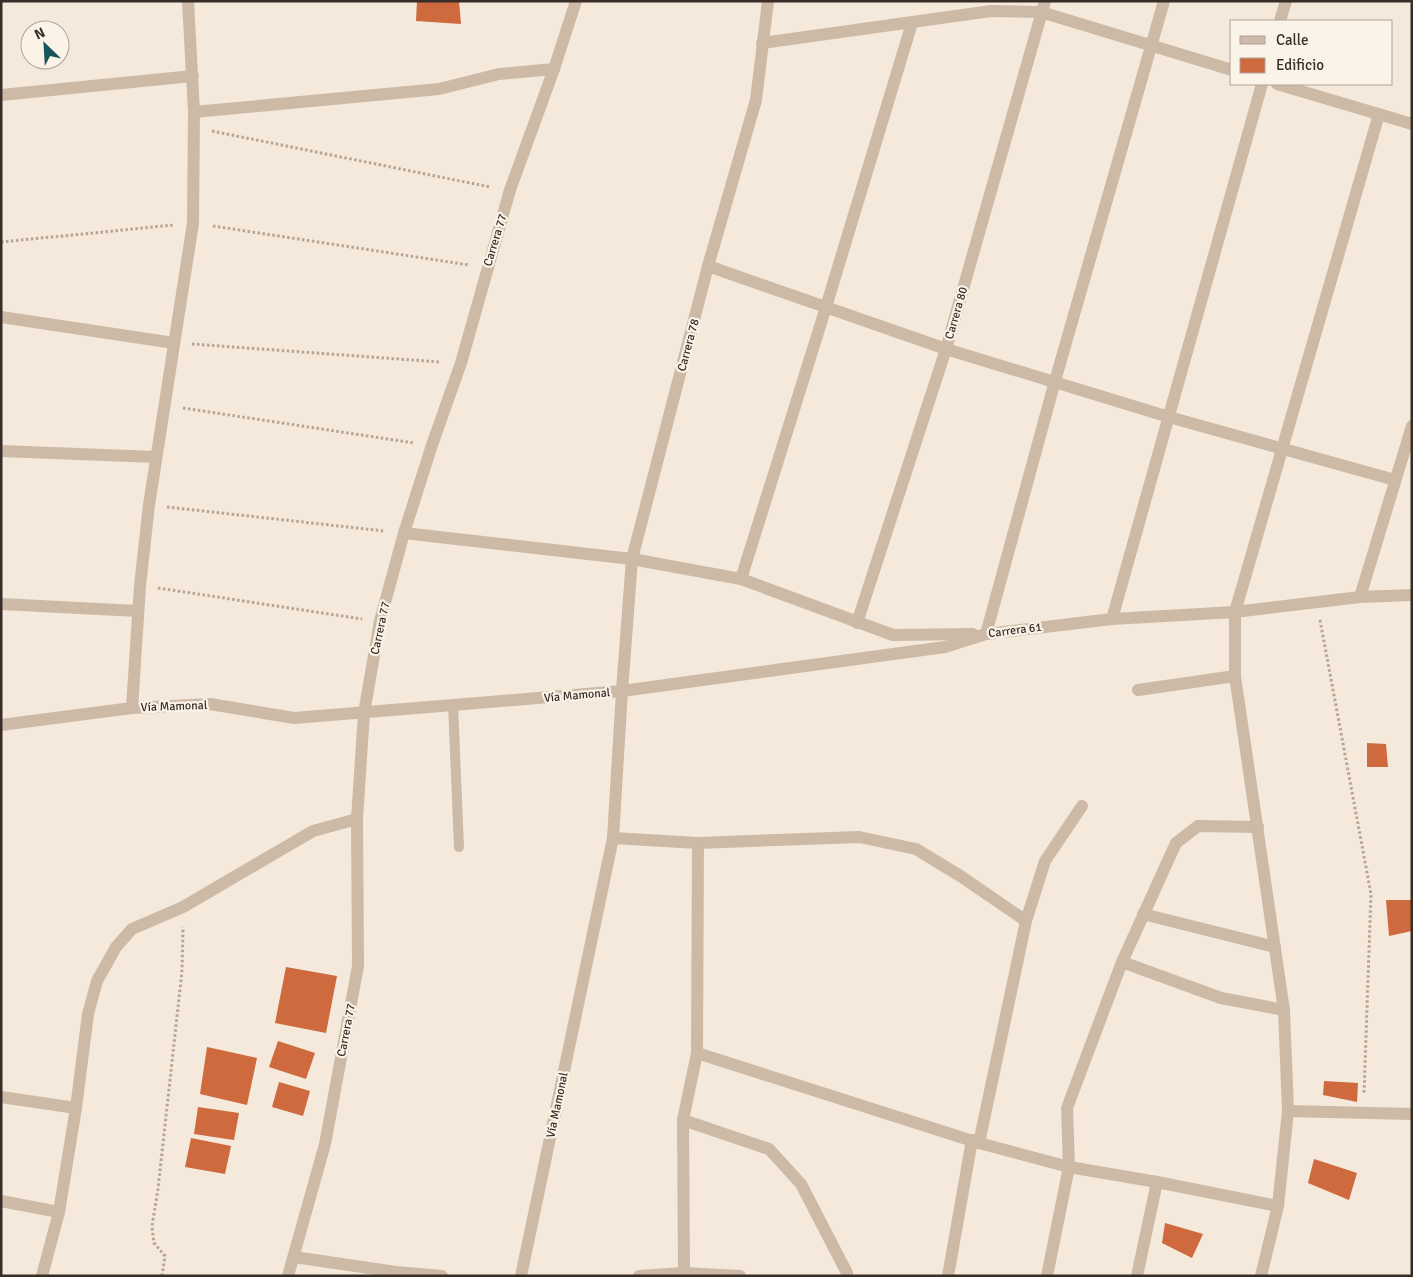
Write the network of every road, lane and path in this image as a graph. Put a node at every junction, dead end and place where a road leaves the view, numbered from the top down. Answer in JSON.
{"nodes":[{"id":1,"x":188,"y":1,"type":"edge"},
{"id":2,"x":576,"y":1,"type":"edge"},
{"id":3,"x":768,"y":1,"type":"edge"},
{"id":4,"x":1164,"y":1,"type":"edge"},
{"id":5,"x":1286,"y":1,"type":"edge"},
{"id":6,"x":1043,"y":6,"type":"edge"},
{"id":7,"x":1280,"y":20,"type":"edge"},
{"id":8,"x":912,"y":23,"type":"junction"},
{"id":9,"x":762,"y":43,"type":"junction"},
{"id":10,"x":1150,"y":46,"type":"junction"},
{"id":11,"x":554,"y":69,"type":"junction"},
{"id":12,"x":1230,"y":69,"type":"edge"},
{"id":13,"x":193,"y":76,"type":"junction"},
{"id":14,"x":1262,"y":85,"type":"edge"},
{"id":15,"x":1280,"y":85,"type":"edge"},
{"id":16,"x":1,"y":95,"type":"edge"},
{"id":17,"x":194,"y":112,"type":"junction"},
{"id":18,"x":1379,"y":114,"type":"junction"},
{"id":19,"x":1412,"y":124,"type":"edge"},
{"id":20,"x":194,"y":128,"type":"junction"},
{"id":21,"x":510,"y":190,"type":"junction"},
{"id":22,"x":193,"y":223,"type":"junction"},
{"id":23,"x":1,"y":242,"type":"edge"},
{"id":24,"x":708,"y":266,"type":"junction"},
{"id":25,"x":487,"y":267,"type":"junction"},
{"id":26,"x":826,"y":307,"type":"junction"},
{"id":27,"x":1,"y":317,"type":"edge"},
{"id":28,"x":174,"y":343,"type":"junction"},
{"id":29,"x":946,"y":349,"type":"junction"},
{"id":30,"x":461,"y":363,"type":"junction"},
{"id":31,"x":1055,"y":382,"type":"junction"},
{"id":32,"x":165,"y":405,"type":"junction"},
{"id":33,"x":1168,"y":416,"type":"junction"},
{"id":34,"x":1412,"y":426,"type":"edge"},
{"id":35,"x":432,"y":445,"type":"junction"},
{"id":36,"x":1282,"y":447,"type":"junction"},
{"id":37,"x":1,"y":451,"type":"edge"},
{"id":38,"x":156,"y":458,"type":"junction"},
{"id":39,"x":1396,"y":480,"type":"junction"},
{"id":40,"x":149,"y":505,"type":"junction"},
{"id":41,"x":404,"y":533,"type":"junction"},
{"id":42,"x":632,"y":559,"type":"junction"},
{"id":43,"x":741,"y":579,"type":"junction"},
{"id":44,"x":140,"y":586,"type":"junction"},
{"id":45,"x":1412,"y":595,"type":"edge"},
{"id":46,"x":1360,"y":597,"type":"junction"},
{"id":47,"x":1316,"y":602,"type":"junction"},
{"id":48,"x":1,"y":604,"type":"edge"},
{"id":49,"x":138,"y":610,"type":"junction"},
{"id":50,"x":1235,"y":612,"type":"junction"},
{"id":51,"x":1112,"y":619,"type":"junction"},
{"id":52,"x":380,"y":622,"type":"junction"},
{"id":53,"x":857,"y":623,"type":"junction"},
{"id":54,"x":986,"y":634,"type":"junction"},
{"id":55,"x":1235,"y":676,"type":"junction"},
{"id":56,"x":1138,"y":690,"type":"dead end"},
{"id":57,"x":622,"y":692,"type":"junction"},
{"id":58,"x":453,"y":706,"type":"junction"},
{"id":59,"x":132,"y":708,"type":"junction"},
{"id":60,"x":364,"y":713,"type":"junction"},
{"id":61,"x":1,"y":725,"type":"edge"},
{"id":62,"x":1082,"y":806,"type":"dead end"},
{"id":63,"x":357,"y":819,"type":"junction"},
{"id":64,"x":1258,"y":827,"type":"junction"},
{"id":65,"x":614,"y":838,"type":"junction"},
{"id":66,"x":698,"y":843,"type":"junction"},
{"id":67,"x":459,"y":847,"type":"dead end"},
{"id":68,"x":183,"y":907,"type":"junction"},
{"id":69,"x":1143,"y":914,"type":"junction"},
{"id":70,"x":1026,"y":921,"type":"junction"},
{"id":71,"x":1275,"y":947,"type":"junction"},
{"id":72,"x":1122,"y":962,"type":"junction"},
{"id":73,"x":1284,"y":1010,"type":"junction"},
{"id":74,"x":697,"y":1053,"type":"junction"},
{"id":75,"x":1,"y":1096,"type":"edge"},
{"id":76,"x":76,"y":1108,"type":"junction"},
{"id":77,"x":1288,"y":1111,"type":"junction"},
{"id":78,"x":1364,"y":1112,"type":"junction"},
{"id":79,"x":1412,"y":1114,"type":"edge"},
{"id":80,"x":683,"y":1120,"type":"junction"},
{"id":81,"x":975,"y":1141,"type":"junction"},
{"id":82,"x":1069,"y":1167,"type":"junction"},
{"id":83,"x":1157,"y":1182,"type":"junction"},
{"id":84,"x":1,"y":1201,"type":"edge"},
{"id":85,"x":1278,"y":1206,"type":"junction"},
{"id":86,"x":59,"y":1212,"type":"junction"},
{"id":87,"x":294,"y":1257,"type":"junction"},
{"id":88,"x":684,"y":1273,"type":"junction"},
{"id":89,"x":847,"y":1273,"type":"dead end"},
{"id":90,"x":396,"y":1274,"type":"edge"},
{"id":91,"x":42,"y":1276,"type":"edge"},
{"id":92,"x":162,"y":1276,"type":"edge"},
{"id":93,"x":288,"y":1276,"type":"edge"},
{"id":94,"x":442,"y":1276,"type":"edge"},
{"id":95,"x":521,"y":1276,"type":"edge"},
{"id":96,"x":639,"y":1276,"type":"edge"},
{"id":97,"x":740,"y":1276,"type":"edge"},
{"id":98,"x":948,"y":1276,"type":"edge"},
{"id":99,"x":1047,"y":1276,"type":"edge"},
{"id":100,"x":1137,"y":1276,"type":"edge"},
{"id":101,"x":1260,"y":1276,"type":"edge"}],
"edges":[{"from":1,"to":13,"type":"street"},
{"from":2,"to":11,"type":"street","name":"Carrera 77"},
{"from":3,"to":9,"type":"street","name":"Carrera 78"},
{"from":4,"to":10,"type":"street"},
{"from":5,"to":7,"type":"street"},
{"from":6,"to":8,"type":"street"},
{"from":6,"to":10,"type":"street"},
{"from":6,"to":29,"type":"street","name":"Carrera 80"},
{"from":8,"to":9,"type":"street"},
{"from":8,"to":26,"type":"street"},
{"from":9,"to":24,"type":"street","name":"Carrera 78"},
{"from":10,"to":12,"type":"street"},
{"from":10,"to":31,"type":"street"},
{"from":11,"to":17,"type":"street"},
{"from":11,"to":21,"type":"street","name":"Carrera 77"},
{"from":13,"to":16,"type":"street"},
{"from":13,"to":17,"type":"street"},
{"from":14,"to":33,"type":"street"},
{"from":15,"to":18,"type":"street"},
{"from":17,"to":20,"type":"street"},
{"from":18,"to":19,"type":"street"},
{"from":18,"to":36,"type":"street"},
{"from":20,"to":21,"type":"path"},
{"from":20,"to":22,"type":"street"},
{"from":21,"to":25,"type":"street","name":"Carrera 77"},
{"from":22,"to":23,"type":"path"},
{"from":22,"to":25,"type":"path"},
{"from":22,"to":28,"type":"street"},
{"from":24,"to":26,"type":"street"},
{"from":24,"to":42,"type":"street","name":"Carrera 78"},
{"from":25,"to":30,"type":"street","name":"Carrera 77"},
{"from":26,"to":29,"type":"street"},
{"from":26,"to":43,"type":"street"},
{"from":27,"to":28,"type":"street"},
{"from":28,"to":30,"type":"path"},
{"from":28,"to":32,"type":"street"},
{"from":29,"to":31,"type":"street"},
{"from":29,"to":53,"type":"street","name":"Carrera 80"},
{"from":30,"to":35,"type":"street","name":"Carrera 77"},
{"from":31,"to":33,"type":"street"},
{"from":31,"to":54,"type":"street"},
{"from":32,"to":35,"type":"path"},
{"from":32,"to":38,"type":"street"},
{"from":33,"to":36,"type":"street"},
{"from":33,"to":51,"type":"street"},
{"from":34,"to":39,"type":"street"},
{"from":35,"to":41,"type":"street","name":"Carrera 77"},
{"from":36,"to":39,"type":"street"},
{"from":36,"to":50,"type":"street"},
{"from":37,"to":38,"type":"street"},
{"from":38,"to":40,"type":"street"},
{"from":39,"to":46,"type":"street"},
{"from":40,"to":41,"type":"path"},
{"from":40,"to":44,"type":"street"},
{"from":41,"to":42,"type":"street"},
{"from":41,"to":52,"type":"street","name":"Carrera 77"},
{"from":42,"to":43,"type":"street"},
{"from":42,"to":57,"type":"street","name":"Carrera 78"},
{"from":43,"to":53,"type":"street"},
{"from":44,"to":49,"type":"street"},
{"from":44,"to":52,"type":"path"},
{"from":45,"to":46,"type":"street","name":"Carrera 61"},
{"from":46,"to":47,"type":"street","name":"Carrera 61"},
{"from":47,"to":50,"type":"street","name":"Carrera 61"},
{"from":47,"to":78,"type":"path"},
{"from":48,"to":49,"type":"street"},
{"from":49,"to":59,"type":"street"},
{"from":50,"to":51,"type":"street","name":"Carrera 61"},
{"from":50,"to":55,"type":"street"},
{"from":51,"to":54,"type":"street","name":"Carrera 61"},
{"from":52,"to":60,"type":"street","name":"Carrera 77"},
{"from":53,"to":54,"type":"street"},
{"from":54,"to":57,"type":"street","name":"Carrera 61"},
{"from":55,"to":56,"type":"street"},
{"from":55,"to":64,"type":"street"},
{"from":57,"to":58,"type":"street","name":"Vía Mamonal"},
{"from":57,"to":65,"type":"street","name":"Vía Mamonal"},
{"from":58,"to":60,"type":"street","name":"Vía Mamonal"},
{"from":58,"to":67,"type":"lane"},
{"from":59,"to":60,"type":"street","name":"Vía Mamonal"},
{"from":59,"to":61,"type":"street","name":"Vía Mamonal"},
{"from":60,"to":63,"type":"street","name":"Carrera 77"},
{"from":62,"to":70,"type":"street"},
{"from":63,"to":68,"type":"street"},
{"from":63,"to":87,"type":"street","name":"Carrera 77"},
{"from":64,"to":69,"type":"street"},
{"from":64,"to":71,"type":"street"},
{"from":65,"to":66,"type":"street"},
{"from":65,"to":95,"type":"street","name":"Vía Mamonal"},
{"from":66,"to":70,"type":"street"},
{"from":66,"to":74,"type":"street"},
{"from":68,"to":76,"type":"street"},
{"from":68,"to":92,"type":"path"},
{"from":69,"to":71,"type":"street"},
{"from":69,"to":72,"type":"street"},
{"from":70,"to":81,"type":"street"},
{"from":71,"to":73,"type":"street"},
{"from":72,"to":73,"type":"street"},
{"from":72,"to":82,"type":"street"},
{"from":73,"to":77,"type":"street"},
{"from":74,"to":80,"type":"street"},
{"from":74,"to":81,"type":"street"},
{"from":75,"to":76,"type":"street"},
{"from":76,"to":86,"type":"street"},
{"from":77,"to":78,"type":"street"},
{"from":77,"to":85,"type":"street"},
{"from":78,"to":79,"type":"street"},
{"from":80,"to":88,"type":"street"},
{"from":80,"to":89,"type":"street"},
{"from":81,"to":82,"type":"street"},
{"from":81,"to":98,"type":"street"},
{"from":82,"to":83,"type":"street"},
{"from":82,"to":99,"type":"street"},
{"from":83,"to":85,"type":"street"},
{"from":83,"to":100,"type":"street"},
{"from":84,"to":86,"type":"street"},
{"from":85,"to":101,"type":"street"},
{"from":86,"to":91,"type":"street"},
{"from":87,"to":90,"type":"street"},
{"from":87,"to":93,"type":"street","name":"Carrera 77"},
{"from":88,"to":96,"type":"street"},
{"from":88,"to":97,"type":"street"},
{"from":90,"to":94,"type":"street"}]}
